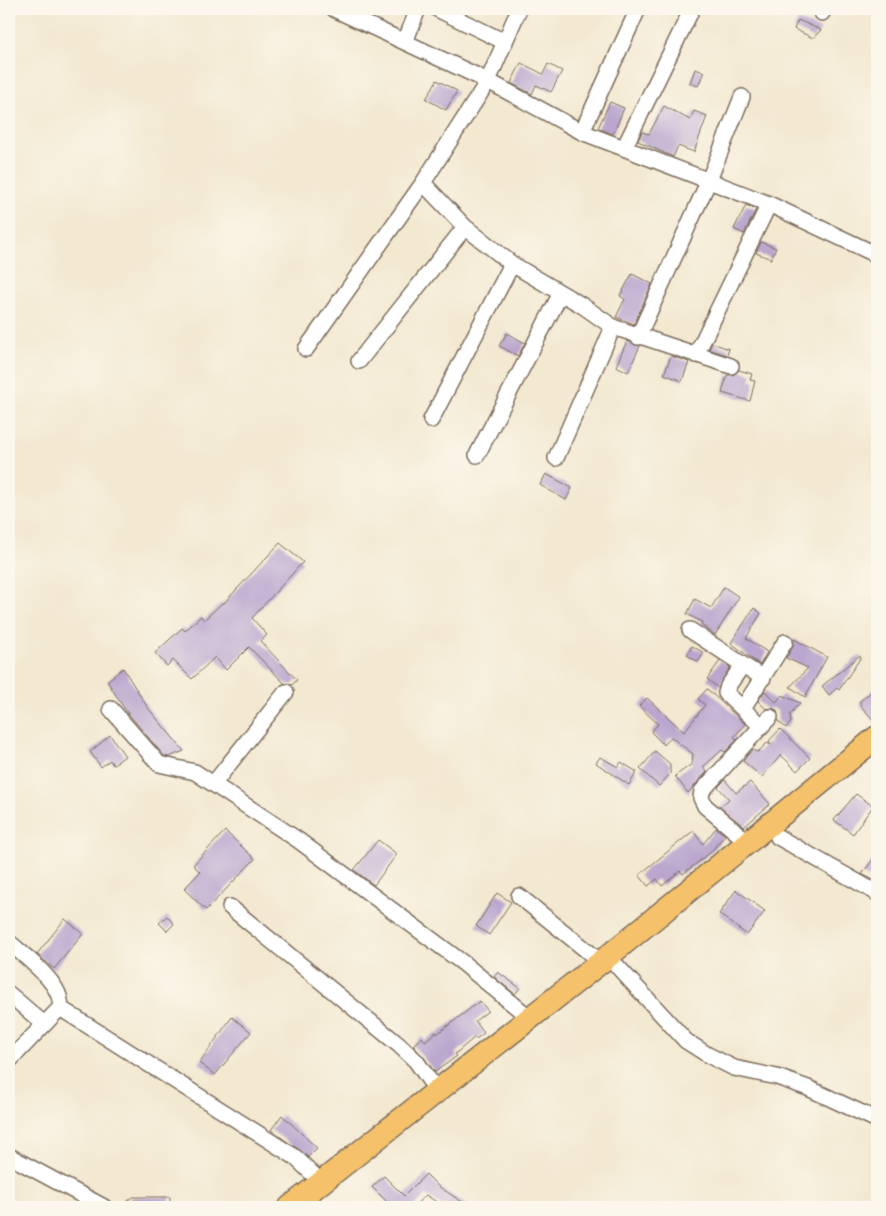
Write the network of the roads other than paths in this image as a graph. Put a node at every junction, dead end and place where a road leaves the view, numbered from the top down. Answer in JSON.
{"nodes":[{"id":1,"x":418,"y":9,"type":"edge"},
{"id":2,"x":438,"y":9,"type":"edge"},
{"id":3,"x":519,"y":9,"type":"edge"},
{"id":4,"x":638,"y":9,"type":"edge"},
{"id":5,"x":692,"y":9,"type":"edge"},
{"id":6,"x":338,"y":10,"type":"edge"},
{"id":7,"x":405,"y":42,"type":"junction"},
{"id":8,"x":505,"y":42,"type":"junction"},
{"id":9,"x":488,"y":81,"type":"junction"},
{"id":10,"x":742,"y":97,"type":"dead end"},
{"id":11,"x":582,"y":132,"type":"junction"},
{"id":12,"x":624,"y":148,"type":"junction"},
{"id":13,"x":709,"y":180,"type":"junction"},
{"id":14,"x":423,"y":183,"type":"junction"},
{"id":15,"x":769,"y":204,"type":"junction"},
{"id":16,"x":465,"y":227,"type":"junction"},
{"id":17,"x":877,"y":255,"type":"edge"},
{"id":18,"x":512,"y":264,"type":"junction"},
{"id":19,"x":561,"y":293,"type":"junction"},
{"id":20,"x":613,"y":327,"type":"junction"},
{"id":21,"x":638,"y":337,"type":"junction"},
{"id":22,"x":306,"y":349,"type":"dead end"},
{"id":23,"x":696,"y":355,"type":"junction"},
{"id":24,"x":359,"y":361,"type":"dead end"},
{"id":25,"x":731,"y":366,"type":"dead end"},
{"id":26,"x":430,"y":420,"type":"dead end"},
{"id":27,"x":477,"y":455,"type":"dead end"},
{"id":28,"x":556,"y":458,"type":"dead end"},
{"id":29,"x":690,"y":630,"type":"dead end"},
{"id":30,"x":785,"y":642,"type":"dead end"},
{"id":31,"x":743,"y":665,"type":"junction"},
{"id":32,"x":762,"y":678,"type":"junction"},
{"id":33,"x":286,"y":692,"type":"dead end"},
{"id":34,"x":743,"y":708,"type":"junction"},
{"id":35,"x":111,"y":709,"type":"dead end"},
{"id":36,"x":877,"y":737,"type":"edge"},
{"id":37,"x":877,"y":755,"type":"edge"},
{"id":38,"x":214,"y":783,"type":"junction"},
{"id":39,"x":778,"y":837,"type":"junction"},
{"id":40,"x":748,"y":842,"type":"junction"},
{"id":41,"x":877,"y":893,"type":"edge"},
{"id":42,"x":519,"y":896,"type":"dead end"},
{"id":43,"x":230,"y":907,"type":"dead end"},
{"id":44,"x":9,"y":942,"type":"edge"},
{"id":45,"x":609,"y":964,"type":"junction"},
{"id":46,"x":9,"y":994,"type":"edge"},
{"id":47,"x":60,"y":1008,"type":"junction"},
{"id":48,"x":530,"y":1018,"type":"junction"},
{"id":49,"x":44,"y":1024,"type":"junction"},
{"id":50,"x":9,"y":1061,"type":"edge"},
{"id":51,"x":437,"y":1092,"type":"junction"},
{"id":52,"x":877,"y":1120,"type":"edge"},
{"id":53,"x":9,"y":1156,"type":"edge"},
{"id":54,"x":322,"y":1182,"type":"junction"},
{"id":55,"x":104,"y":1207,"type":"edge"},
{"id":56,"x":290,"y":1207,"type":"edge"},
{"id":57,"x":312,"y":1207,"type":"edge"}],
"edges":[{"from":1,"to":7,"type":"street"},
{"from":2,"to":8,"type":"street"},
{"from":3,"to":8,"type":"street"},
{"from":4,"to":11,"type":"street"},
{"from":5,"to":12,"type":"street"},
{"from":6,"to":7,"type":"street"},
{"from":7,"to":9,"type":"street"},
{"from":8,"to":9,"type":"street"},
{"from":9,"to":11,"type":"street"},
{"from":9,"to":14,"type":"street"},
{"from":10,"to":13,"type":"street"},
{"from":11,"to":12,"type":"street"},
{"from":12,"to":13,"type":"street"},
{"from":13,"to":15,"type":"street"},
{"from":13,"to":21,"type":"street"},
{"from":14,"to":16,"type":"street"},
{"from":14,"to":22,"type":"street"},
{"from":15,"to":17,"type":"street"},
{"from":15,"to":23,"type":"street"},
{"from":16,"to":18,"type":"street"},
{"from":16,"to":24,"type":"street"},
{"from":18,"to":19,"type":"street"},
{"from":18,"to":26,"type":"street"},
{"from":19,"to":20,"type":"street"},
{"from":19,"to":27,"type":"street"},
{"from":20,"to":21,"type":"street"},
{"from":20,"to":28,"type":"street"},
{"from":21,"to":23,"type":"street"},
{"from":23,"to":25,"type":"street"},
{"from":29,"to":31,"type":"street"},
{"from":30,"to":32,"type":"street"},
{"from":31,"to":32,"type":"street"},
{"from":31,"to":34,"type":"street"},
{"from":32,"to":34,"type":"street"},
{"from":33,"to":38,"type":"street"},
{"from":34,"to":40,"type":"street"},
{"from":35,"to":38,"type":"street"},
{"from":36,"to":40,"type":"highway"},
{"from":37,"to":39,"type":"highway"},
{"from":38,"to":48,"type":"street"},
{"from":39,"to":41,"type":"street"},
{"from":39,"to":45,"type":"highway"},
{"from":40,"to":45,"type":"highway"},
{"from":42,"to":45,"type":"street"},
{"from":43,"to":51,"type":"street"},
{"from":44,"to":47,"type":"street"},
{"from":45,"to":48,"type":"highway"},
{"from":45,"to":52,"type":"street"},
{"from":45,"to":57,"type":"highway"},
{"from":46,"to":49,"type":"street"},
{"from":47,"to":49,"type":"street"},
{"from":47,"to":54,"type":"street"},
{"from":48,"to":51,"type":"highway"},
{"from":49,"to":50,"type":"street"},
{"from":51,"to":54,"type":"highway"},
{"from":53,"to":55,"type":"street"},
{"from":54,"to":56,"type":"highway"}]}
